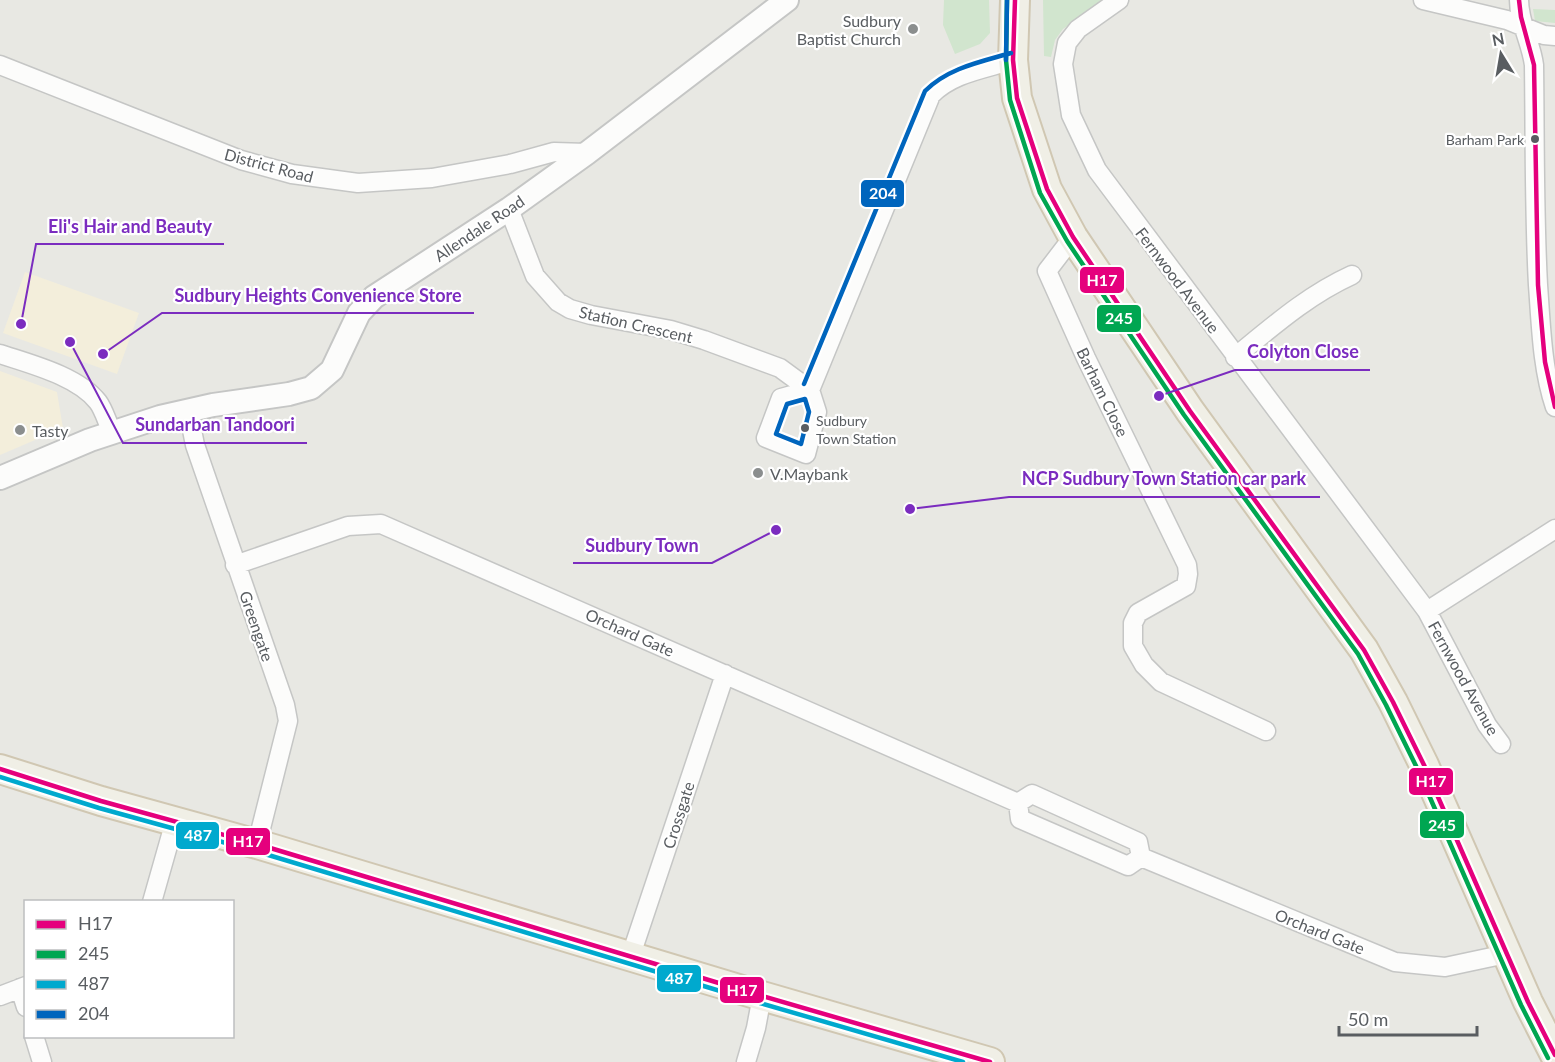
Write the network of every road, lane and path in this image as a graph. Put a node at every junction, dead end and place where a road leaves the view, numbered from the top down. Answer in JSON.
{"nodes":[{"id":1,"x":787,"y":0,"type":"edge"},
{"id":2,"x":1015,"y":0,"type":"edge"},
{"id":3,"x":1119,"y":0,"type":"edge"},
{"id":4,"x":1423,"y":0,"type":"edge"},
{"id":5,"x":1519,"y":0,"type":"edge"},
{"id":6,"x":1524,"y":28,"type":"junction"},
{"id":7,"x":1555,"y":36,"type":"edge"},
{"id":8,"x":1013,"y":60,"type":"junction"},
{"id":9,"x":0,"y":65,"type":"edge"},
{"id":10,"x":586,"y":153,"type":"junction"},
{"id":11,"x":509,"y":210,"type":"junction"},
{"id":12,"x":1073,"y":237,"type":"junction"},
{"id":13,"x":1352,"y":275,"type":"dead end"},
{"id":14,"x":0,"y":354,"type":"edge"},
{"id":15,"x":1235,"y":357,"type":"junction"},
{"id":16,"x":1555,"y":407,"type":"edge"},
{"id":17,"x":188,"y":410,"type":"junction"},
{"id":18,"x":112,"y":432,"type":"junction"},
{"id":19,"x":0,"y":478,"type":"edge"},
{"id":20,"x":1555,"y":529,"type":"edge"},
{"id":21,"x":235,"y":565,"type":"junction"},
{"id":22,"x":1427,"y":611,"type":"junction"},
{"id":23,"x":724,"y":674,"type":"junction"},
{"id":24,"x":1266,"y":731,"type":"dead end"},
{"id":25,"x":1501,"y":744,"type":"dead end"},
{"id":26,"x":0,"y":769,"type":"edge"},
{"id":27,"x":1018,"y":803,"type":"junction"},
{"id":28,"x":175,"y":822,"type":"junction"},
{"id":29,"x":257,"y":844,"type":"junction"},
{"id":30,"x":1141,"y":857,"type":"junction"},
{"id":31,"x":153,"y":900,"type":"edge"},
{"id":32,"x":1503,"y":948,"type":"junction"},
{"id":33,"x":631,"y":956,"type":"junction"},
{"id":34,"x":23,"y":987,"type":"edge"},
{"id":35,"x":0,"y":996,"type":"edge"},
{"id":36,"x":762,"y":996,"type":"junction"},
{"id":37,"x":35,"y":1038,"type":"edge"},
{"id":38,"x":1555,"y":1055,"type":"edge"},
{"id":39,"x":982,"y":1061,"type":"edge"},
{"id":40,"x":42,"y":1062,"type":"edge"},
{"id":41,"x":746,"y":1062,"type":"edge"}],
"edges":[{"from":1,"to":10,"type":"street","name":"Allendale Road"},
{"from":2,"to":8,"type":"main road"},
{"from":3,"to":15,"type":"street","name":"Fernwood Avenue"},
{"from":4,"to":6,"type":"street"},
{"from":5,"to":6,"type":"street"},
{"from":6,"to":7,"type":"street"},
{"from":6,"to":16,"type":"street"},
{"from":8,"to":11,"type":"street","name":"Station Crescent"},
{"from":8,"to":12,"type":"main road"},
{"from":9,"to":10,"type":"street","name":"District Road"},
{"from":10,"to":11,"type":"street","name":"Allendale Road"},
{"from":11,"to":17,"type":"street","name":"Allendale Road"},
{"from":12,"to":24,"type":"street","name":"Barham Close"},
{"from":12,"to":32,"type":"main road"},
{"from":13,"to":15,"type":"street"},
{"from":14,"to":18,"type":"street"},
{"from":15,"to":22,"type":"street","name":"Fernwood Avenue"},
{"from":17,"to":18,"type":"street","name":"Allendale Road"},
{"from":17,"to":21,"type":"street","name":"Greengate"},
{"from":18,"to":19,"type":"street","name":"Allendale Road"},
{"from":20,"to":22,"type":"street","name":"Fernwood Avenue"},
{"from":21,"to":23,"type":"street","name":"Orchard Gate"},
{"from":21,"to":29,"type":"street","name":"Greengate"},
{"from":22,"to":25,"type":"street","name":"Fernwood Avenue"},
{"from":23,"to":27,"type":"street","name":"Orchard Gate"},
{"from":23,"to":33,"type":"street","name":"Crossgate"},
{"from":26,"to":28,"type":"main road"},
{"from":27,"to":30,"type":"street","name":"Orchard Gate"},
{"from":27,"to":30,"type":"street","name":"Orchard Gate"},
{"from":28,"to":29,"type":"main road"},
{"from":28,"to":31,"type":"street"},
{"from":29,"to":33,"type":"main road"},
{"from":30,"to":32,"type":"street","name":"Orchard Gate"},
{"from":32,"to":38,"type":"main road"},
{"from":33,"to":36,"type":"main road"},
{"from":34,"to":35,"type":"street"},
{"from":36,"to":39,"type":"main road"},
{"from":36,"to":41,"type":"street"},
{"from":37,"to":40,"type":"street"}]}
